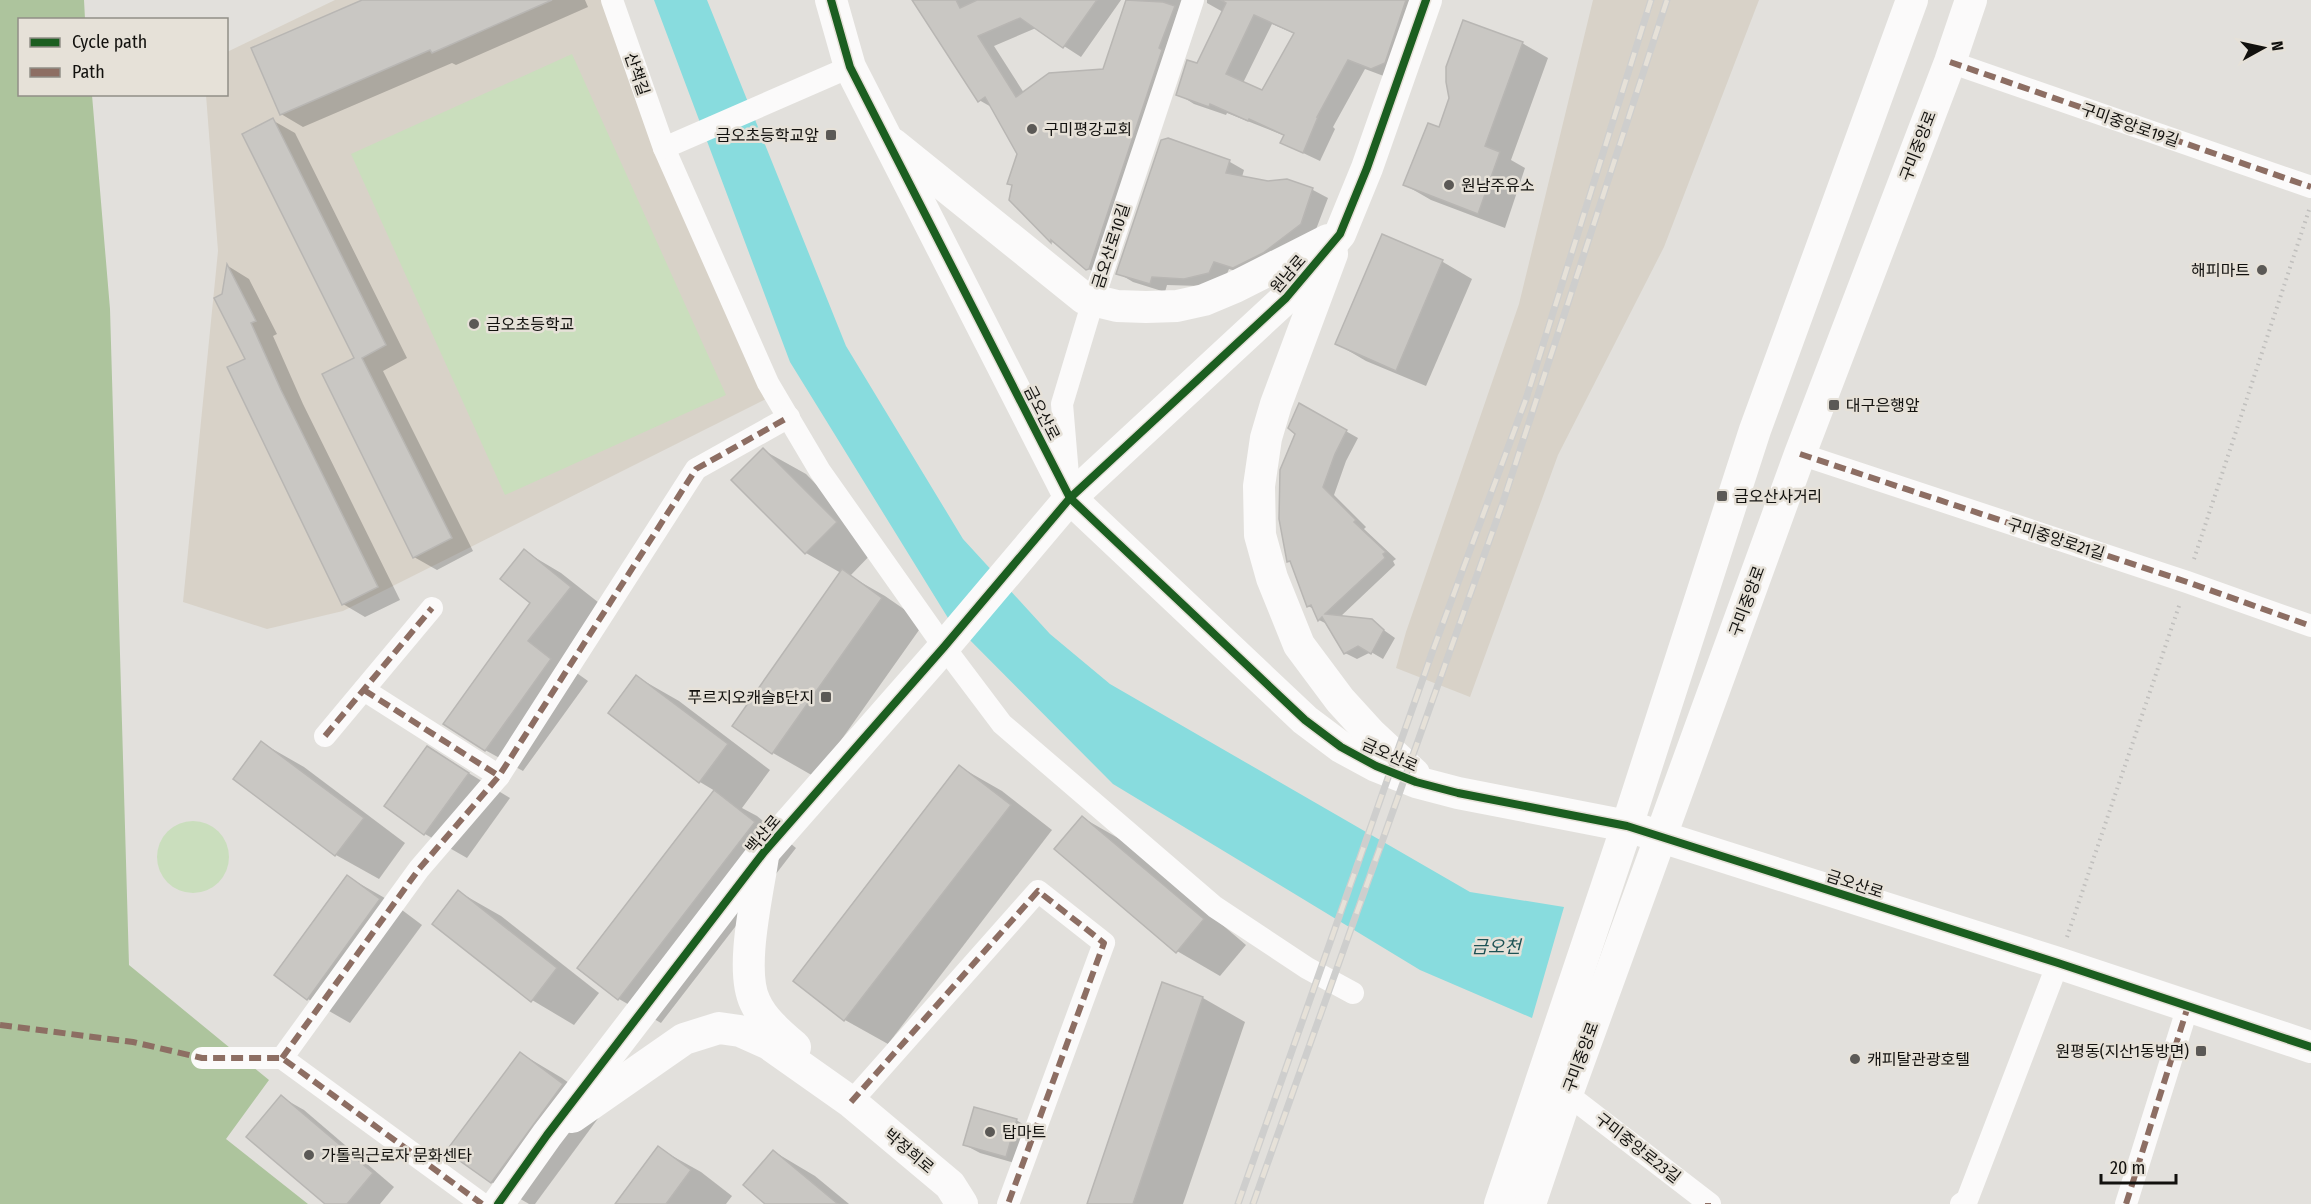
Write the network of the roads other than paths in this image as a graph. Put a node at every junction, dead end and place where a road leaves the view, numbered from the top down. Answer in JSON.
{"nodes":[{"id":1,"x":612,"y":0,"type":"edge"},
{"id":2,"x":831,"y":0,"type":"edge"},
{"id":3,"x":1193,"y":0,"type":"edge"},
{"id":4,"x":1426,"y":0,"type":"edge"},
{"id":5,"x":1912,"y":0,"type":"edge"},
{"id":6,"x":1971,"y":0,"type":"edge"},
{"id":7,"x":1950,"y":63,"type":"junction"},
{"id":8,"x":850,"y":67,"type":"junction"},
{"id":9,"x":884,"y":136,"type":"junction"},
{"id":10,"x":664,"y":148,"type":"junction"},
{"id":11,"x":2311,"y":187,"type":"edge"},
{"id":12,"x":1340,"y":234,"type":"junction"},
{"id":13,"x":1093,"y":301,"type":"junction"},
{"id":14,"x":789,"y":417,"type":"junction"},
{"id":15,"x":1800,"y":454,"type":"junction"},
{"id":16,"x":1070,"y":498,"type":"junction"},
{"id":17,"x":432,"y":608,"type":"dead end"},
{"id":18,"x":2311,"y":626,"type":"edge"},
{"id":19,"x":944,"y":647,"type":"junction"},
{"id":20,"x":364,"y":690,"type":"junction"},
{"id":21,"x":325,"y":736,"type":"dead end"},
{"id":22,"x":500,"y":776,"type":"junction"},
{"id":23,"x":1425,"y":784,"type":"junction"},
{"id":24,"x":1627,"y":826,"type":"junction"},
{"id":25,"x":1661,"y":836,"type":"junction"},
{"id":26,"x":764,"y":852,"type":"junction"},
{"id":27,"x":2058,"y":963,"type":"junction"},
{"id":28,"x":1353,"y":993,"type":"dead end"},
{"id":29,"x":2188,"y":1006,"type":"junction"},
{"id":30,"x":2311,"y":1047,"type":"edge"},
{"id":31,"x":202,"y":1058,"type":"dead end"},
{"id":32,"x":282,"y":1058,"type":"junction"},
{"id":33,"x":1567,"y":1094,"type":"junction"},
{"id":34,"x":851,"y":1102,"type":"junction"},
{"id":35,"x":547,"y":1135,"type":"junction"},
{"id":36,"x":1967,"y":1203,"type":"edge"},
{"id":37,"x":482,"y":1204,"type":"edge"},
{"id":38,"x":498,"y":1204,"type":"edge"},
{"id":39,"x":962,"y":1204,"type":"edge"},
{"id":40,"x":1008,"y":1204,"type":"edge"},
{"id":41,"x":1500,"y":1204,"type":"edge"},
{"id":42,"x":1530,"y":1204,"type":"edge"},
{"id":43,"x":1709,"y":1204,"type":"edge"},
{"id":44,"x":2126,"y":1204,"type":"edge"}],
"edges":[{"from":1,"to":10,"type":"street","name":"산책길"},
{"from":2,"to":8,"type":"street","name":"금오산로"},
{"from":3,"to":13,"type":"street","name":"금오산로10길"},
{"from":4,"to":12,"type":"street","name":"원남로"},
{"from":5,"to":24,"type":"street","name":"구미중앙로"},
{"from":6,"to":7,"type":"street","name":"구미중앙로"},
{"from":7,"to":11,"type":"street","name":"구미중앙로19길"},
{"from":7,"to":15,"type":"street","name":"구미중앙로"},
{"from":8,"to":9,"type":"street","name":"금오산로"},
{"from":8,"to":10,"type":"street"},
{"from":9,"to":13,"type":"street"},
{"from":9,"to":16,"type":"street","name":"금오산로"},
{"from":10,"to":14,"type":"street","name":"산책길"},
{"from":12,"to":13,"type":"street"},
{"from":12,"to":16,"type":"street","name":"원남로"},
{"from":12,"to":23,"type":"street"},
{"from":13,"to":16,"type":"street","name":"금오산로10길"},
{"from":14,"to":19,"type":"street","name":"산책길"},
{"from":14,"to":22,"type":"street"},
{"from":15,"to":18,"type":"street","name":"구미중앙로21길"},
{"from":15,"to":25,"type":"street","name":"구미중앙로"},
{"from":16,"to":19,"type":"street","name":"백산로"},
{"from":16,"to":23,"type":"street","name":"금오산로"},
{"from":17,"to":20,"type":"street"},
{"from":19,"to":26,"type":"street","name":"백산로"},
{"from":19,"to":28,"type":"street","name":"산책길"},
{"from":20,"to":21,"type":"street"},
{"from":20,"to":22,"type":"street"},
{"from":22,"to":32,"type":"street"},
{"from":23,"to":24,"type":"street","name":"금오산로"},
{"from":24,"to":25,"type":"street","name":"금오산로"},
{"from":24,"to":41,"type":"street","name":"구미중앙로"},
{"from":25,"to":27,"type":"street","name":"금오산로"},
{"from":25,"to":33,"type":"street","name":"구미중앙로"},
{"from":26,"to":34,"type":"street"},
{"from":26,"to":35,"type":"street","name":"백산로"},
{"from":27,"to":29,"type":"street","name":"금오산로"},
{"from":27,"to":36,"type":"street"},
{"from":29,"to":30,"type":"street","name":"금오산로"},
{"from":29,"to":44,"type":"street"},
{"from":31,"to":32,"type":"street"},
{"from":32,"to":37,"type":"street"},
{"from":33,"to":42,"type":"street","name":"구미중앙로"},
{"from":33,"to":43,"type":"street","name":"구미중앙로23길"},
{"from":34,"to":35,"type":"street"},
{"from":34,"to":39,"type":"street","name":"박정희로"},
{"from":34,"to":40,"type":"street"},
{"from":35,"to":38,"type":"street","name":"백산로"}]}
